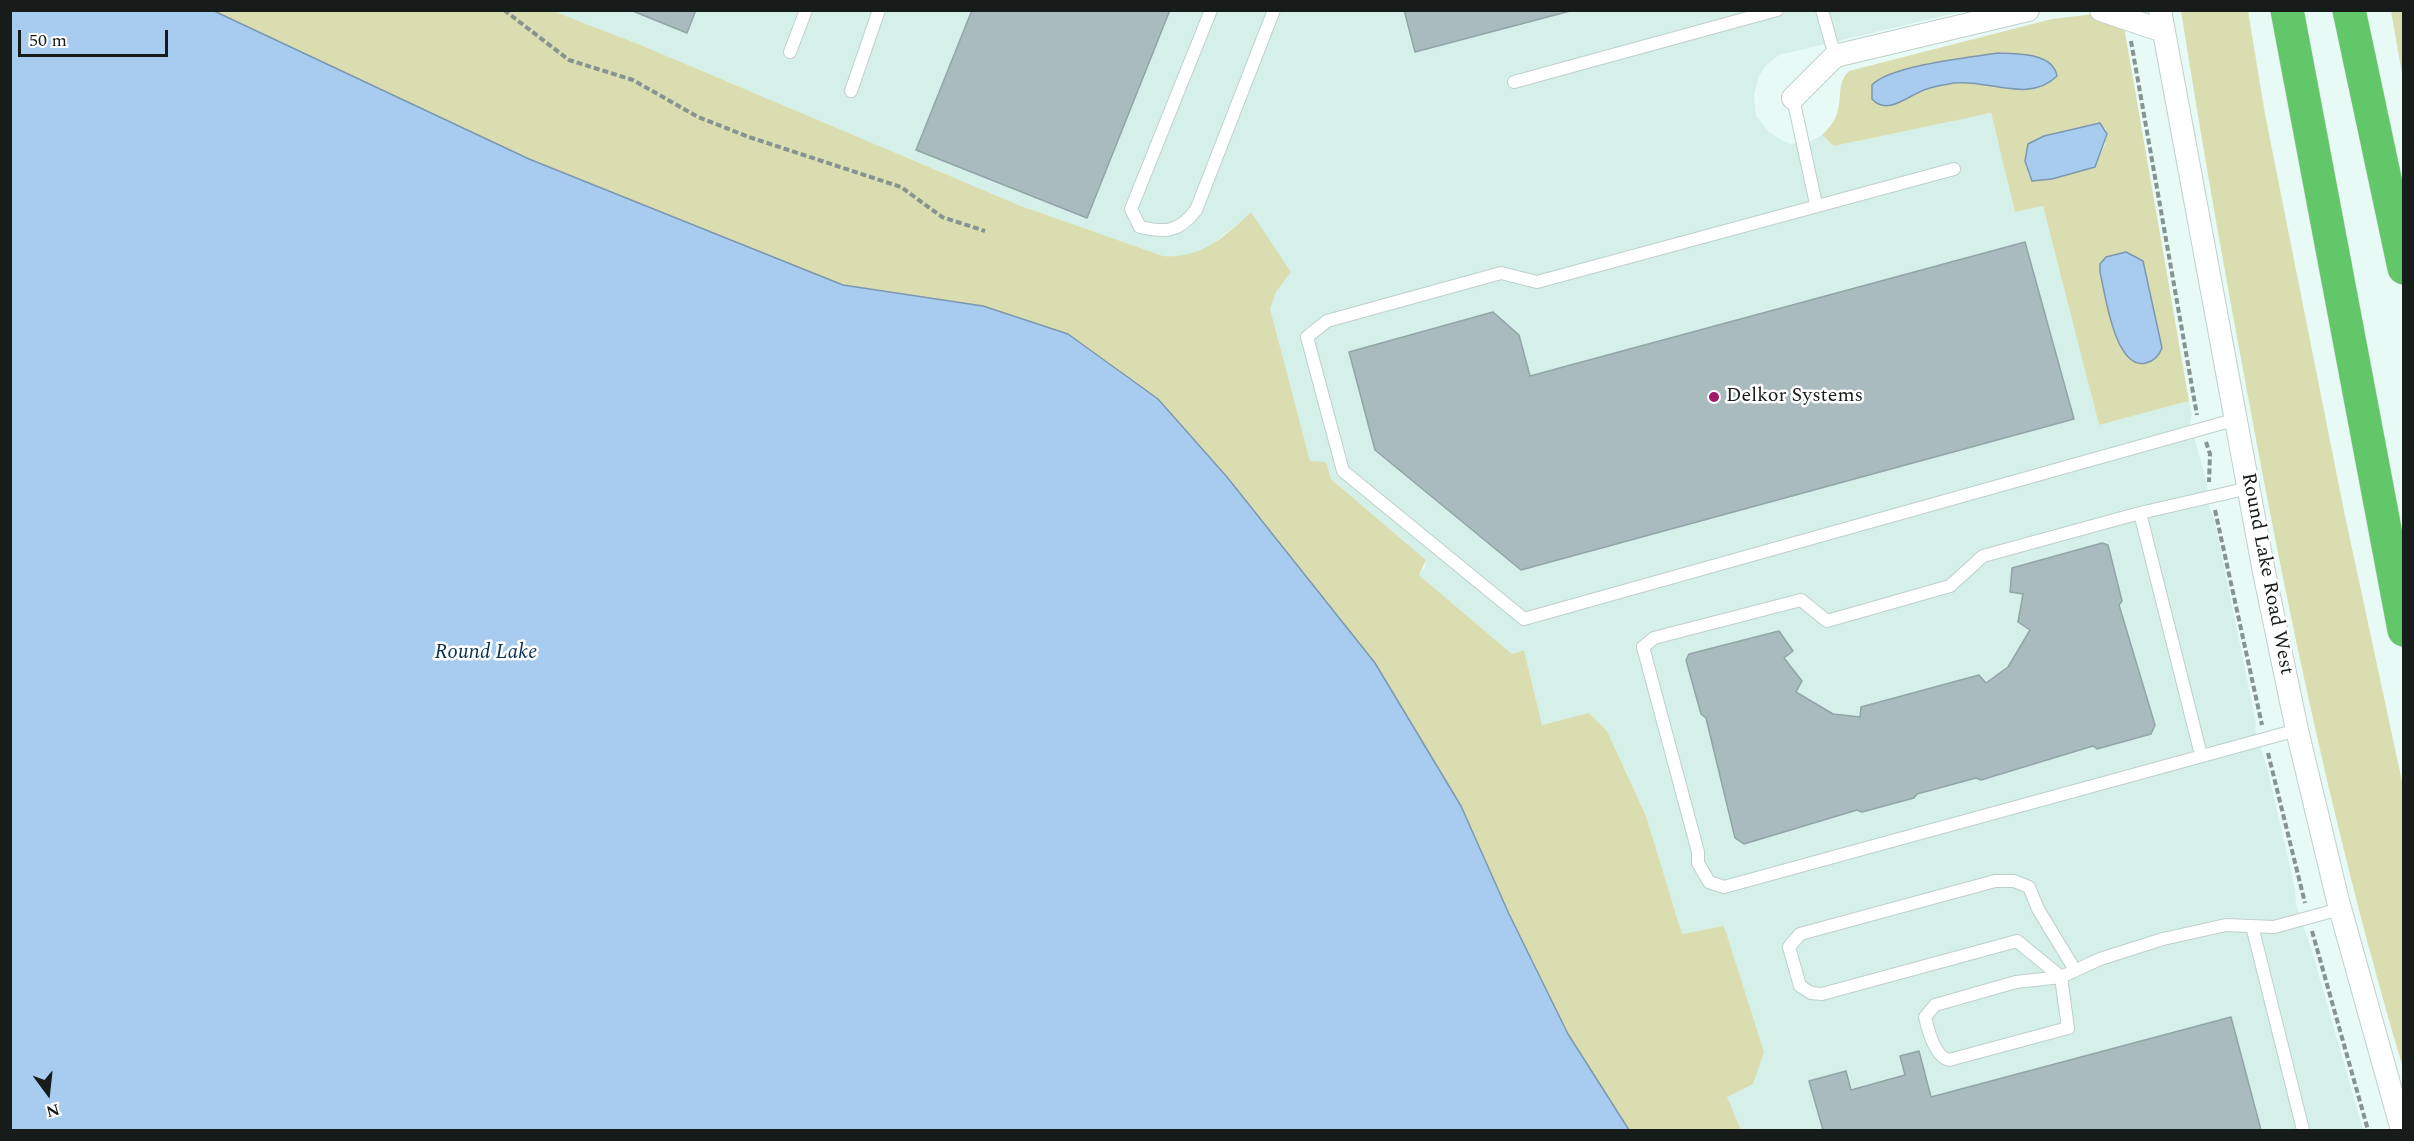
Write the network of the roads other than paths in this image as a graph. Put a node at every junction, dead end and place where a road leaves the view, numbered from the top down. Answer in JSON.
{"nodes":[{"id":1,"x":806,"y":10,"type":"edge"},
{"id":2,"x":879,"y":10,"type":"edge"},
{"id":3,"x":1211,"y":10,"type":"edge"},
{"id":4,"x":1275,"y":10,"type":"edge"},
{"id":5,"x":1777,"y":10,"type":"edge"},
{"id":6,"x":1822,"y":10,"type":"edge"},
{"id":7,"x":2028,"y":10,"type":"edge"},
{"id":8,"x":2101,"y":10,"type":"edge"},
{"id":9,"x":2287,"y":10,"type":"edge"},
{"id":10,"x":2349,"y":10,"type":"edge"},
{"id":11,"x":1980,"y":16,"type":"edge"},
{"id":12,"x":2162,"y":21,"type":"edge"},
{"id":13,"x":790,"y":52,"type":"dead end"},
{"id":14,"x":1835,"y":56,"type":"junction"},
{"id":15,"x":1514,"y":82,"type":"dead end"},
{"id":16,"x":851,"y":91,"type":"dead end"},
{"id":17,"x":1793,"y":98,"type":"joint"},
{"id":18,"x":1954,"y":169,"type":"dead end"},
{"id":19,"x":1816,"y":204,"type":"junction"},
{"id":20,"x":2403,"y":268,"type":"edge"},
{"id":21,"x":2237,"y":419,"type":"junction"},
{"id":22,"x":2249,"y":488,"type":"junction"},
{"id":23,"x":2140,"y":513,"type":"junction"},
{"id":24,"x":2403,"y":630,"type":"edge"},
{"id":25,"x":2297,"y":730,"type":"junction"},
{"id":26,"x":2201,"y":755,"type":"junction"},
{"id":27,"x":2340,"y":909,"type":"junction"},
{"id":28,"x":2252,"y":926,"type":"junction"},
{"id":29,"x":2075,"y":970,"type":"junction"},
{"id":30,"x":2061,"y":977,"type":"junction"},
{"id":31,"x":2303,"y":1131,"type":"edge"},
{"id":32,"x":2402,"y":1131,"type":"edge"}],
"edges":[{"from":1,"to":13,"type":"lane"},
{"from":2,"to":16,"type":"lane"},
{"from":3,"to":4,"type":"lane"},
{"from":5,"to":15,"type":"lane"},
{"from":6,"to":14,"type":"lane"},
{"from":7,"to":11,"type":"street"},
{"from":8,"to":12,"type":"street"},
{"from":9,"to":24,"type":"highway"},
{"from":10,"to":20,"type":"highway"},
{"from":11,"to":14,"type":"street"},
{"from":12,"to":21,"type":"street","name":"Round Lake Road West"},
{"from":14,"to":17,"type":"street"},
{"from":17,"to":19,"type":"lane"},
{"from":18,"to":19,"type":"lane"},
{"from":19,"to":21,"type":"lane"},
{"from":21,"to":22,"type":"street","name":"Round Lake Road West"},
{"from":22,"to":23,"type":"lane"},
{"from":22,"to":25,"type":"street","name":"Round Lake Road West"},
{"from":23,"to":26,"type":"lane"},
{"from":23,"to":26,"type":"lane"},
{"from":25,"to":26,"type":"lane"},
{"from":25,"to":27,"type":"street","name":"Round Lake Road West"},
{"from":27,"to":28,"type":"lane"},
{"from":27,"to":32,"type":"street","name":"Round Lake Road West"},
{"from":28,"to":29,"type":"lane"},
{"from":28,"to":31,"type":"lane"},
{"from":29,"to":30,"type":"lane"},
{"from":29,"to":30,"type":"lane"},
{"from":30,"to":30,"type":"lane"}]}
